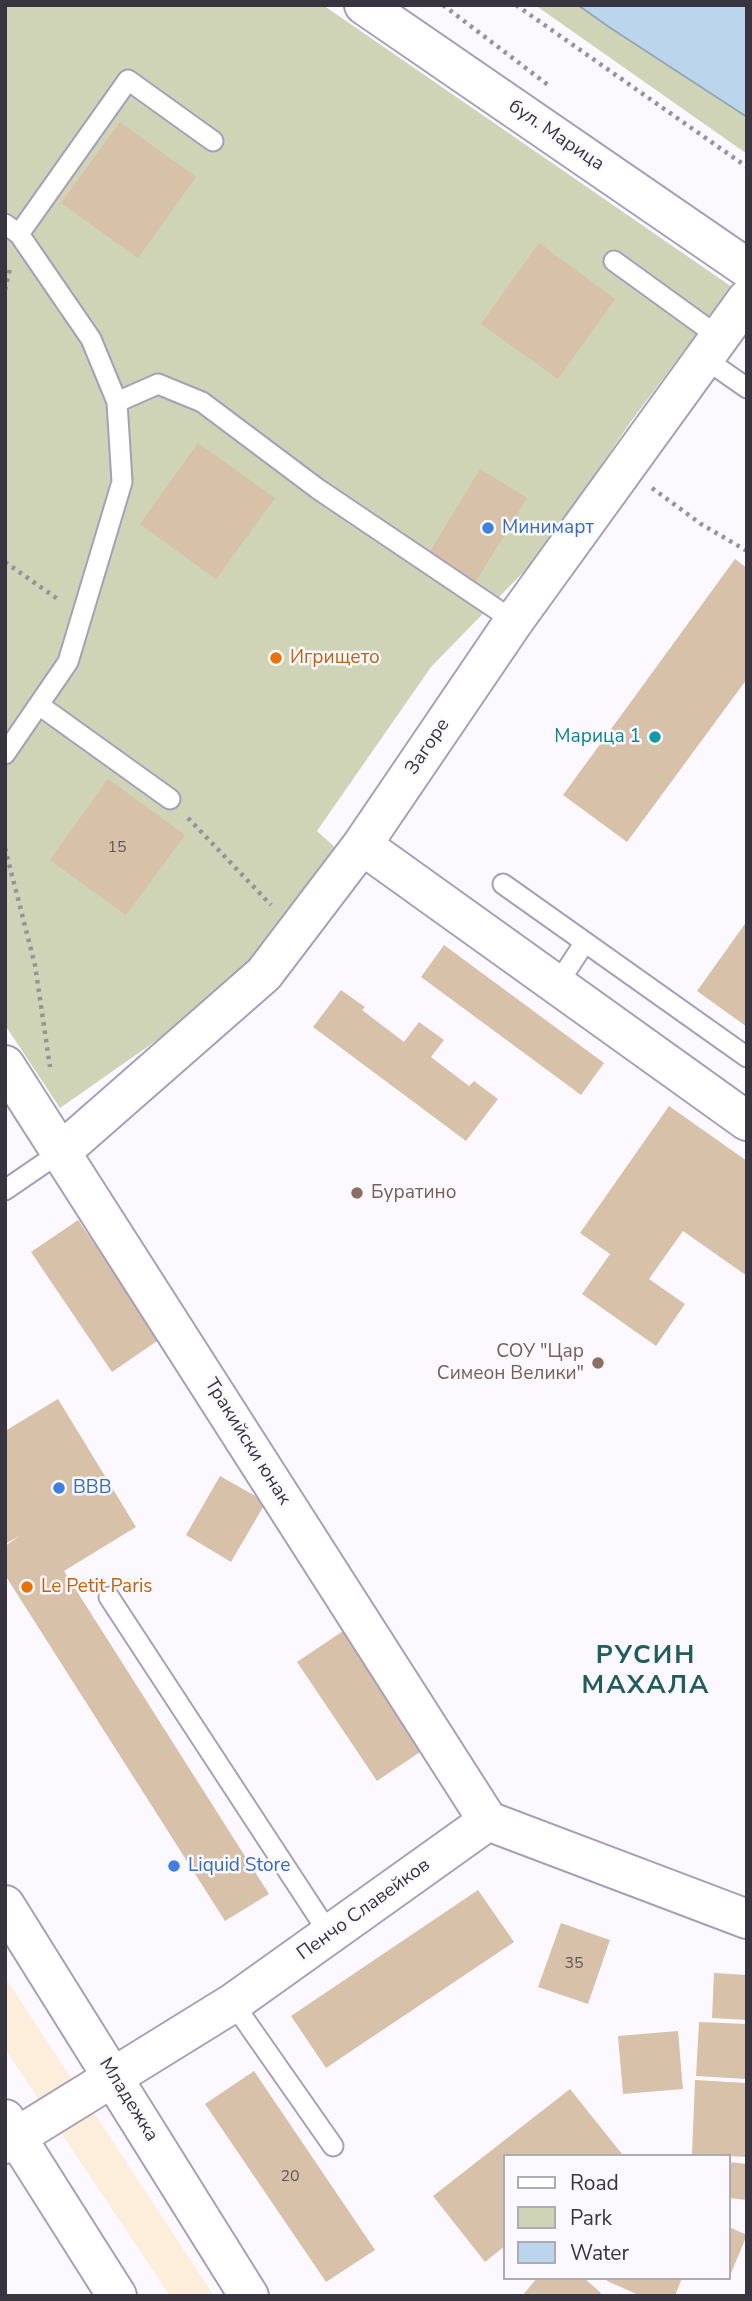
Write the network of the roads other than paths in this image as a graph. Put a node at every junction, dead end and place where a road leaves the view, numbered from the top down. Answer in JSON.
{"nodes":[{"id":1,"x":365,"y":5,"type":"edge"},
{"id":2,"x":213,"y":141,"type":"dead end"},
{"id":3,"x":12,"y":229,"type":"edge"},
{"id":4,"x":614,"y":261,"type":"dead end"},
{"id":5,"x":747,"y":268,"type":"edge"},
{"id":6,"x":747,"y":299,"type":"edge"},
{"id":7,"x":712,"y":348,"type":"junction"},
{"id":8,"x":747,"y":388,"type":"edge"},
{"id":9,"x":117,"y":402,"type":"junction"},
{"id":10,"x":514,"y":621,"type":"junction"},
{"id":11,"x":39,"y":705,"type":"junction"},
{"id":12,"x":5,"y":754,"type":"edge"},
{"id":13,"x":170,"y":799,"type":"road end"},
{"id":14,"x":362,"y":845,"type":"junction"},
{"id":15,"x":503,"y":884,"type":"dead end"},
{"id":16,"x":585,"y":942,"type":"junction"},
{"id":17,"x":557,"y":985,"type":"junction"},
{"id":18,"x":747,"y":1058,"type":"edge"},
{"id":19,"x":5,"y":1065,"type":"edge"},
{"id":20,"x":747,"y":1121,"type":"edge"},
{"id":21,"x":62,"y":1151,"type":"junction"},
{"id":22,"x":5,"y":1190,"type":"edge"},
{"id":23,"x":109,"y":1597,"type":"dead end"},
{"id":24,"x":488,"y":1821,"type":"junction"},
{"id":25,"x":5,"y":1905,"type":"edge"},
{"id":26,"x":747,"y":1919,"type":"edge"},
{"id":27,"x":330,"y":1935,"type":"junction"},
{"id":28,"x":233,"y":2003,"type":"junction"},
{"id":29,"x":115,"y":2078,"type":"junction"},
{"id":30,"x":9,"y":2133,"type":"edge"},
{"id":31,"x":333,"y":2147,"type":"dead end"},
{"id":32,"x":117,"y":2296,"type":"edge"},
{"id":33,"x":249,"y":2296,"type":"edge"}],
"edges":[{"from":1,"to":5,"type":"street","name":"бул. Марица"},
{"from":2,"to":3,"type":"lane"},
{"from":3,"to":9,"type":"lane"},
{"from":4,"to":7,"type":"lane"},
{"from":6,"to":7,"type":"street","name":"Загоре"},
{"from":7,"to":8,"type":"lane"},
{"from":7,"to":10,"type":"street","name":"Загоре"},
{"from":9,"to":10,"type":"lane"},
{"from":9,"to":11,"type":"lane"},
{"from":10,"to":14,"type":"street","name":"Загоре"},
{"from":11,"to":12,"type":"lane"},
{"from":11,"to":13,"type":"lane"},
{"from":14,"to":17,"type":"street"},
{"from":14,"to":21,"type":"street","name":"Загоре"},
{"from":15,"to":16,"type":"lane"},
{"from":16,"to":17,"type":"lane"},
{"from":16,"to":18,"type":"lane"},
{"from":17,"to":20,"type":"street"},
{"from":19,"to":21,"type":"street","name":"Тракийски юнак"},
{"from":21,"to":22,"type":"lane"},
{"from":21,"to":24,"type":"street","name":"Тракийски юнак"},
{"from":23,"to":27,"type":"lane"},
{"from":24,"to":26,"type":"street"},
{"from":24,"to":27,"type":"street","name":"Пенчо Славейков"},
{"from":25,"to":29,"type":"street","name":"Младежка"},
{"from":27,"to":28,"type":"street","name":"Пенчо Славейков"},
{"from":28,"to":29,"type":"street","name":"Пенчо Славейков"},
{"from":28,"to":31,"type":"lane"},
{"from":29,"to":30,"type":"street","name":"Пенчо Славейков"},
{"from":29,"to":33,"type":"street","name":"Младежка"},
{"from":30,"to":32,"type":"street"}]}
